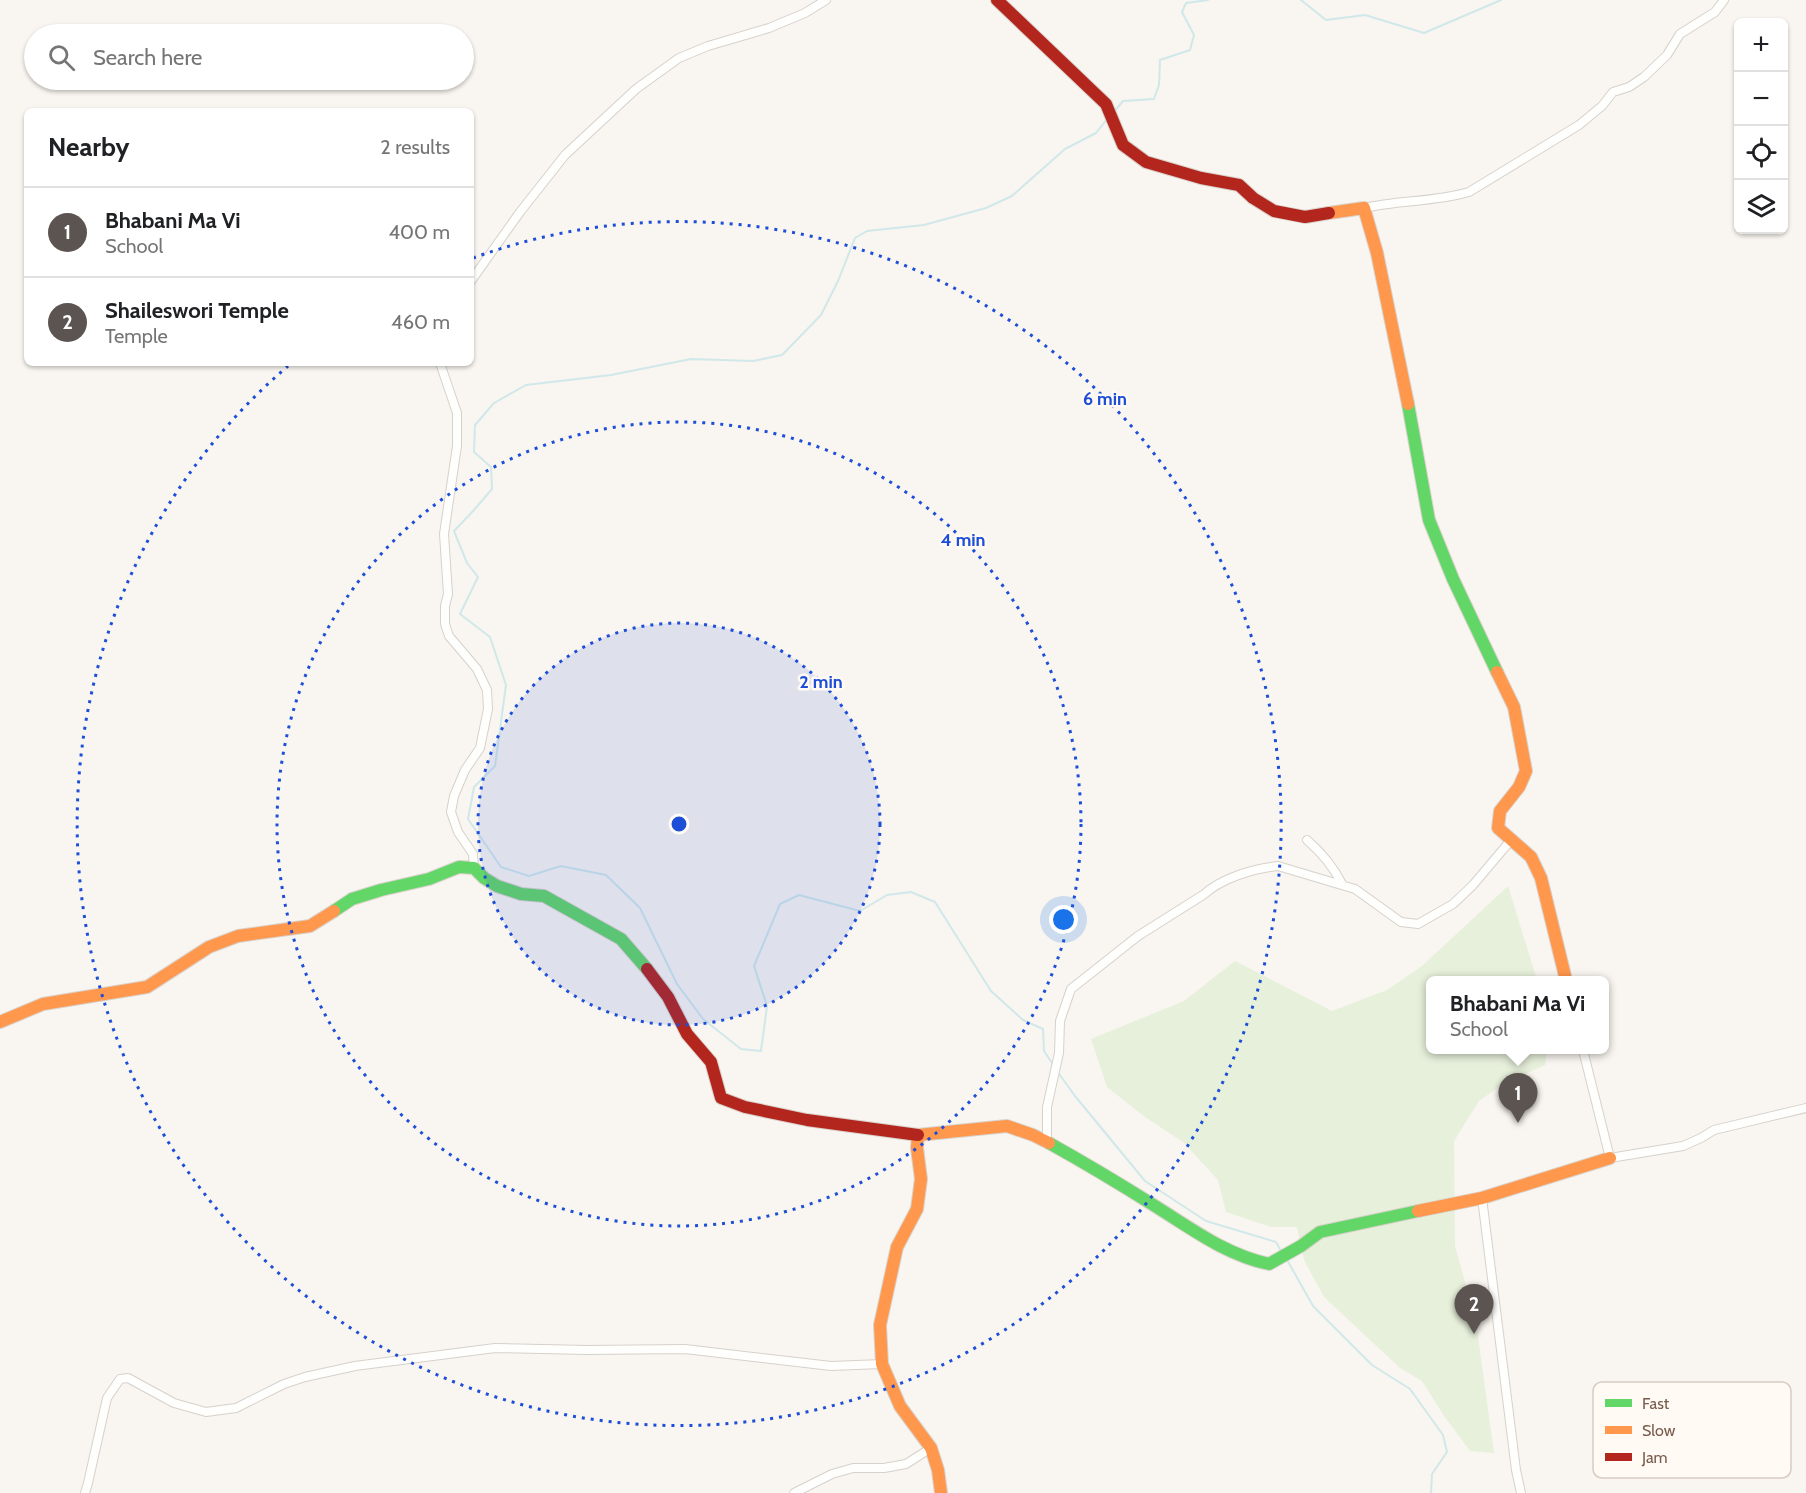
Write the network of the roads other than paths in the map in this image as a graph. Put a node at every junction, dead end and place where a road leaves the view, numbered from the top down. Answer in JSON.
{"nodes":[{"id":1,"x":826,"y":0,"type":"edge"},
{"id":2,"x":997,"y":0,"type":"edge"},
{"id":3,"x":1724,"y":0,"type":"edge"},
{"id":4,"x":1364,"y":208,"type":"junction"},
{"id":5,"x":474,"y":276,"type":"edge"},
{"id":6,"x":441,"y":366,"type":"edge"},
{"id":7,"x":1307,"y":840,"type":"dead end"},
{"id":8,"x":1510,"y":840,"type":"junction"},
{"id":9,"x":474,"y":868,"type":"junction"},
{"id":10,"x":1342,"y":884,"type":"junction"},
{"id":11,"x":1565,"y":976,"type":"edge"},
{"id":12,"x":0,"y":1022,"type":"edge"},
{"id":13,"x":1584,"y":1054,"type":"edge"},
{"id":14,"x":1806,"y":1108,"type":"edge"},
{"id":15,"x":918,"y":1135,"type":"junction"},
{"id":16,"x":1047,"y":1142,"type":"junction"},
{"id":17,"x":1610,"y":1158,"type":"junction"},
{"id":18,"x":1482,"y":1198,"type":"junction"},
{"id":19,"x":882,"y":1364,"type":"junction"},
{"id":20,"x":931,"y":1448,"type":"junction"},
{"id":21,"x":85,"y":1493,"type":"edge"},
{"id":22,"x":794,"y":1493,"type":"edge"},
{"id":23,"x":941,"y":1493,"type":"edge"},
{"id":24,"x":1521,"y":1493,"type":"edge"}],
"edges":[{"from":1,"to":5,"type":"street"},
{"from":2,"to":4,"type":"street"},
{"from":3,"to":4,"type":"street"},
{"from":4,"to":8,"type":"street"},
{"from":6,"to":9,"type":"street"},
{"from":7,"to":10,"type":"street"},
{"from":8,"to":10,"type":"street"},
{"from":8,"to":11,"type":"street"},
{"from":9,"to":12,"type":"street"},
{"from":9,"to":15,"type":"street"},
{"from":10,"to":16,"type":"street"},
{"from":13,"to":17,"type":"street"},
{"from":14,"to":17,"type":"street"},
{"from":15,"to":16,"type":"street"},
{"from":15,"to":19,"type":"street"},
{"from":16,"to":18,"type":"street"},
{"from":17,"to":18,"type":"street"},
{"from":18,"to":24,"type":"street"},
{"from":19,"to":20,"type":"street"},
{"from":19,"to":21,"type":"street"},
{"from":20,"to":22,"type":"street"},
{"from":20,"to":23,"type":"street"}]}
